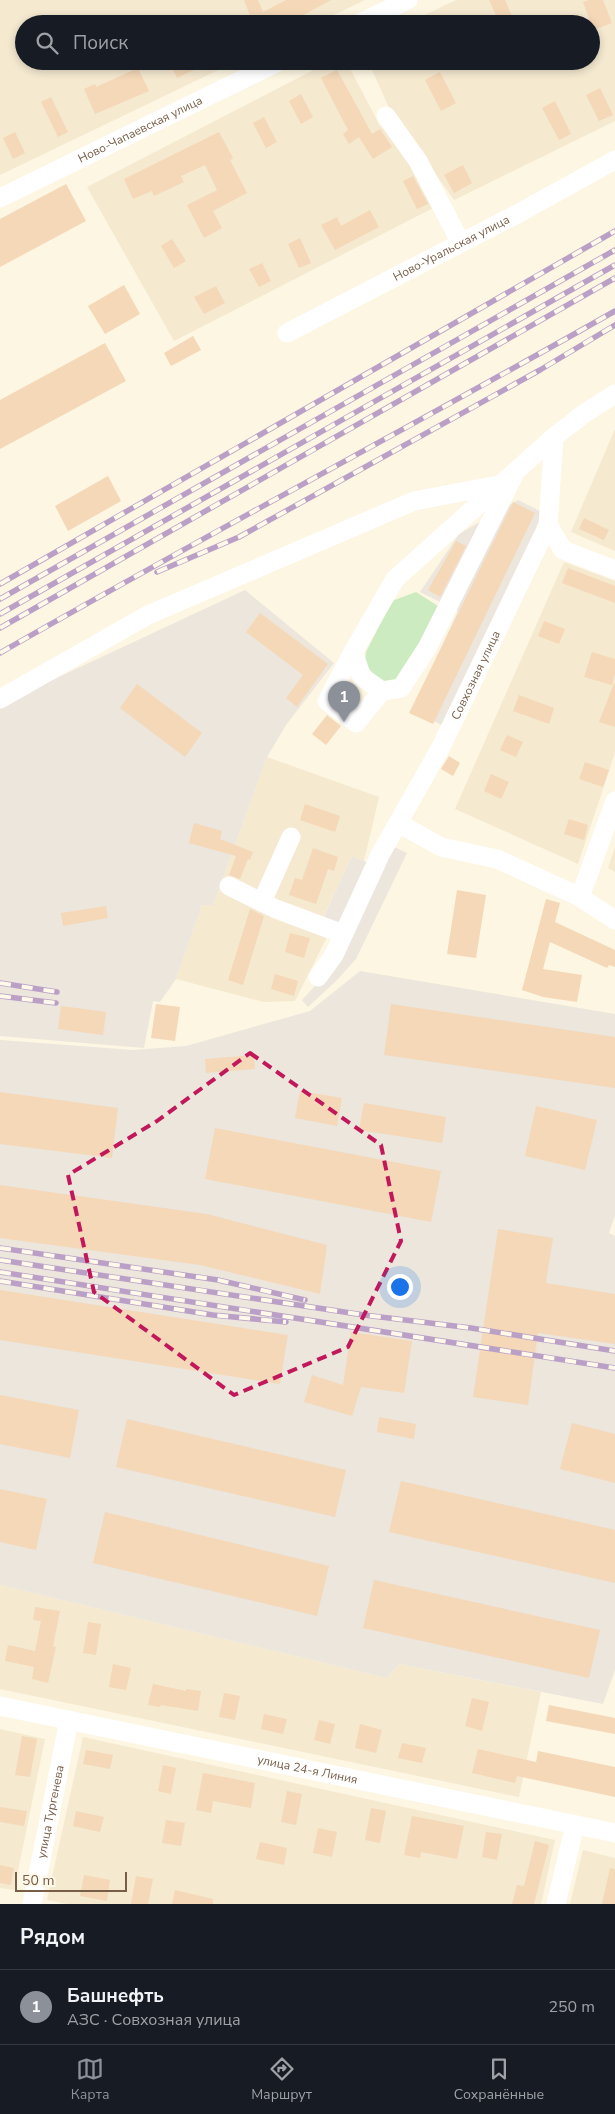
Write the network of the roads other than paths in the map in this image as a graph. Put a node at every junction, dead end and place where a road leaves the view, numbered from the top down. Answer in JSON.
{"nodes":[{"id":1,"x":408,"y":0,"type":"edge"},
{"id":2,"x":377,"y":15,"type":"edge"},
{"id":3,"x":262,"y":70,"type":"edge"},
{"id":4,"x":386,"y":116,"type":"dead end"},
{"id":5,"x":615,"y":160,"type":"edge"},
{"id":6,"x":0,"y":198,"type":"edge"},
{"id":7,"x":461,"y":243,"type":"junction"},
{"id":8,"x":287,"y":333,"type":"dead end"},
{"id":9,"x":615,"y":394,"type":"edge"},
{"id":10,"x":554,"y":437,"type":"junction"},
{"id":11,"x":509,"y":480,"type":"junction"},
{"id":12,"x":548,"y":525,"type":"junction"},
{"id":13,"x":615,"y":570,"type":"edge"},
{"id":14,"x":353,"y":652,"type":"junction"},
{"id":15,"x":382,"y":691,"type":"junction"},
{"id":16,"x":0,"y":699,"type":"edge"},
{"id":17,"x":615,"y":802,"type":"edge"},
{"id":18,"x":398,"y":822,"type":"junction"},
{"id":19,"x":291,"y":837,"type":"dead end"},
{"id":20,"x":229,"y":886,"type":"dead end"},
{"id":21,"x":580,"y":897,"type":"junction"},
{"id":22,"x":262,"y":902,"type":"junction"},
{"id":23,"x":615,"y":920,"type":"edge"},
{"id":24,"x":343,"y":934,"type":"junction"},
{"id":25,"x":318,"y":977,"type":"dead end"},
{"id":26,"x":0,"y":1706,"type":"edge"},
{"id":27,"x":69,"y":1720,"type":"junction"},
{"id":28,"x":575,"y":1824,"type":"junction"},
{"id":29,"x":615,"y":1833,"type":"edge"},
{"id":30,"x":32,"y":1904,"type":"edge"},
{"id":31,"x":556,"y":1904,"type":"edge"}],
"edges":[{"from":1,"to":2,"type":"street"},
{"from":3,"to":6,"type":"street","name":"Ново-Чапаевская улица"},
{"from":4,"to":7,"type":"street"},
{"from":5,"to":7,"type":"street","name":"Ново-Уральская улица"},
{"from":7,"to":8,"type":"street","name":"Ново-Уральская улица"},
{"from":9,"to":10,"type":"street"},
{"from":10,"to":11,"type":"street"},
{"from":10,"to":12,"type":"street"},
{"from":11,"to":14,"type":"street"},
{"from":11,"to":15,"type":"street"},
{"from":11,"to":16,"type":"street"},
{"from":12,"to":13,"type":"street"},
{"from":12,"to":18,"type":"street","name":"Совхозная улица"},
{"from":14,"to":15,"type":"street"},
{"from":14,"to":15,"type":"street"},
{"from":17,"to":21,"type":"street"},
{"from":18,"to":21,"type":"street"},
{"from":18,"to":24,"type":"street","name":"Совхозная улица"},
{"from":19,"to":22,"type":"street"},
{"from":20,"to":22,"type":"street"},
{"from":21,"to":23,"type":"street"},
{"from":22,"to":24,"type":"street"},
{"from":24,"to":25,"type":"street","name":"Совхозная улица"},
{"from":26,"to":27,"type":"street","name":"улица 24-я Линия"},
{"from":27,"to":28,"type":"street","name":"улица 24-я Линия"},
{"from":27,"to":30,"type":"street","name":"улица Тургенева"},
{"from":28,"to":29,"type":"street","name":"улица 24-я Линия"},
{"from":28,"to":31,"type":"street"}]}
